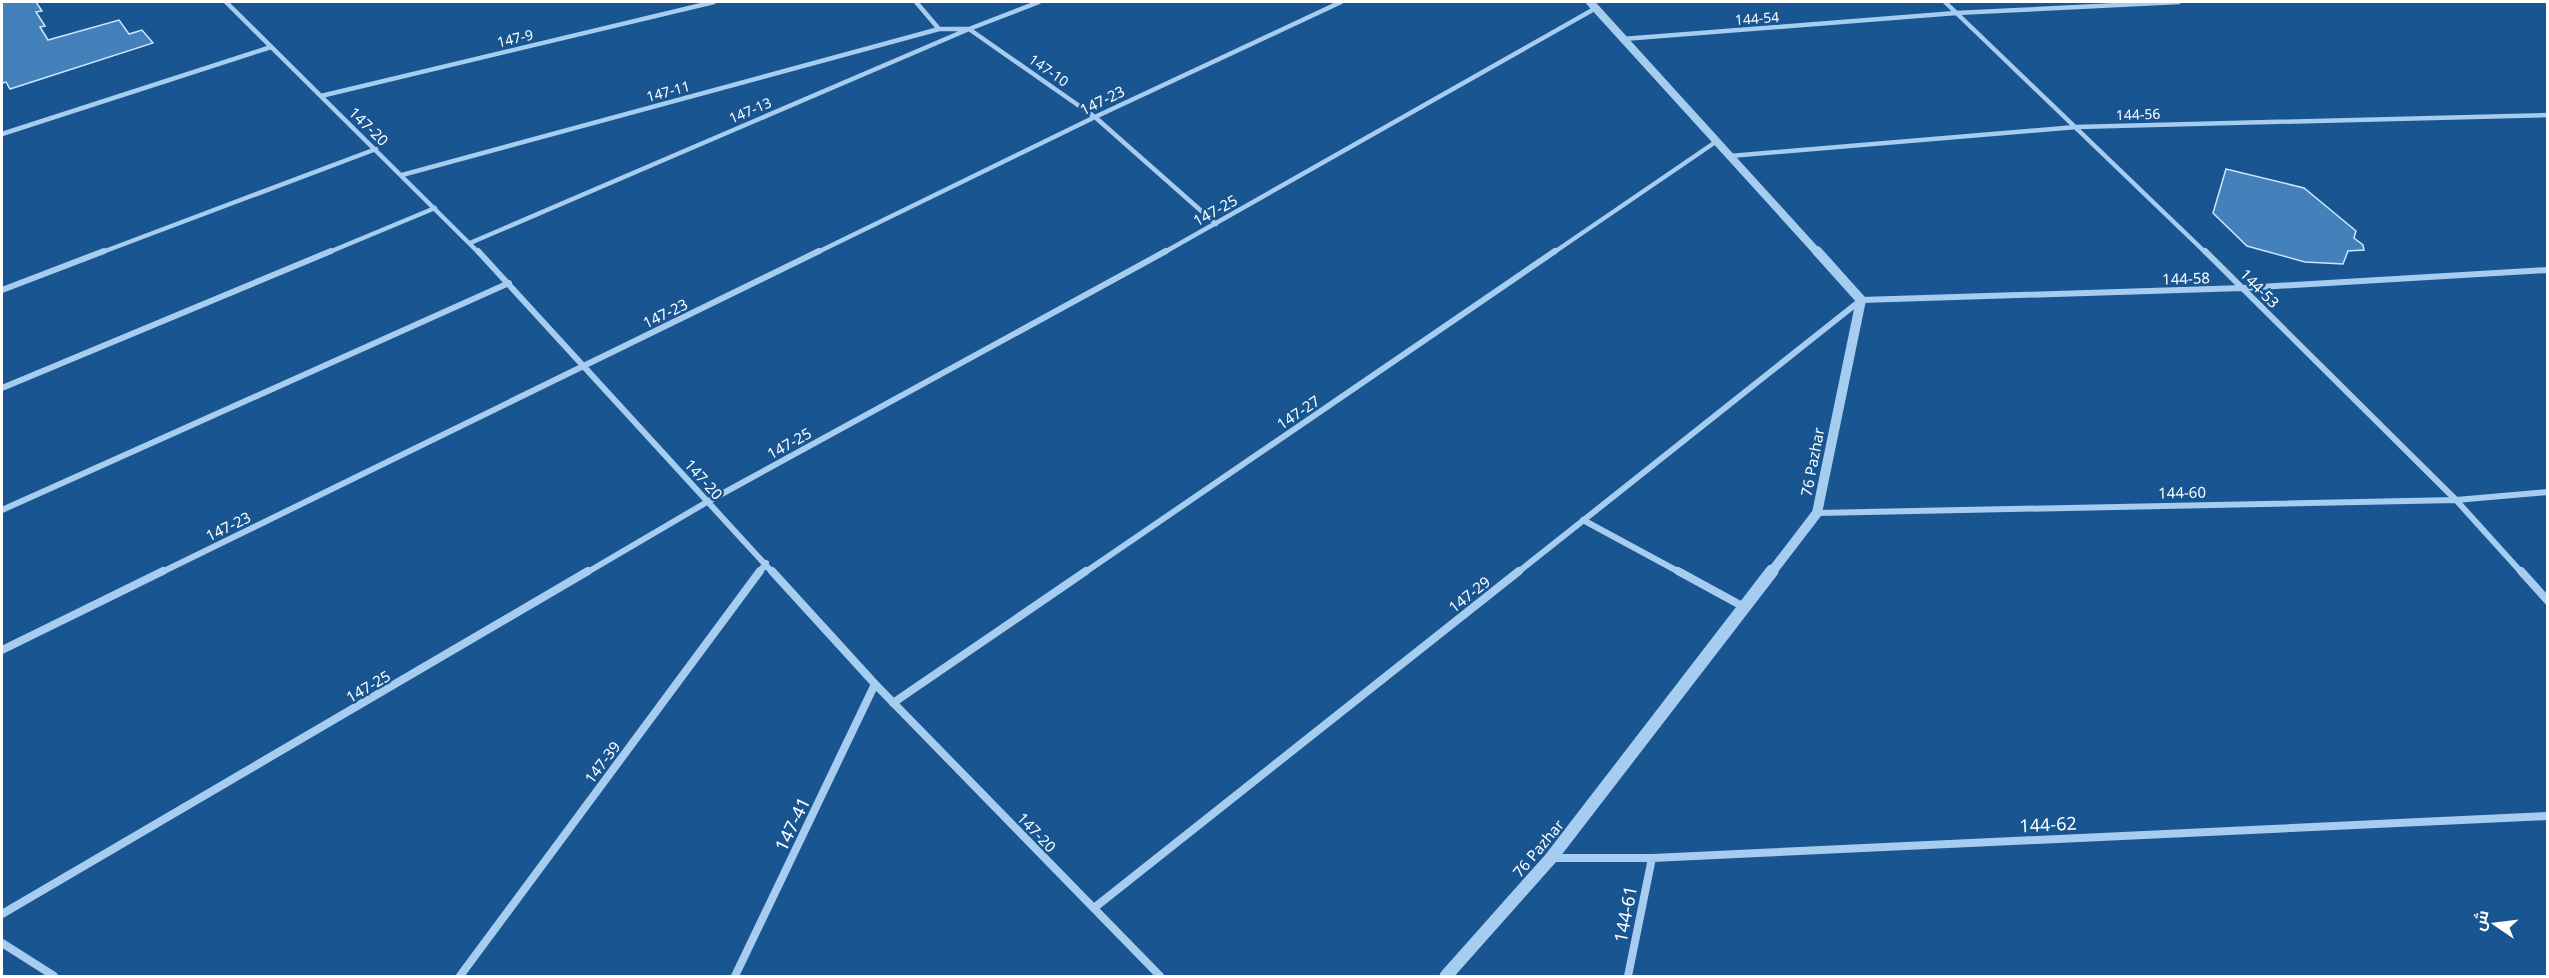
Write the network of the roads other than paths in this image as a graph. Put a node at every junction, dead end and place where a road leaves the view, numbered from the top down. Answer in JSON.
{"nodes":[{"id":1,"x":226,"y":2,"type":"edge"},
{"id":2,"x":714,"y":2,"type":"edge"},
{"id":3,"x":916,"y":2,"type":"edge"},
{"id":4,"x":1039,"y":2,"type":"edge"},
{"id":5,"x":1341,"y":2,"type":"edge"},
{"id":6,"x":1945,"y":2,"type":"edge"},
{"id":7,"x":2179,"y":2,"type":"edge"},
{"id":8,"x":1593,"y":5,"type":"edge"},
{"id":9,"x":1956,"y":13,"type":"junction"},
{"id":10,"x":969,"y":29,"type":"junction"},
{"id":11,"x":939,"y":30,"type":"junction"},
{"id":12,"x":1623,"y":39,"type":"junction"},
{"id":13,"x":271,"y":47,"type":"junction"},
{"id":14,"x":321,"y":96,"type":"junction"},
{"id":15,"x":2547,"y":115,"type":"edge"},
{"id":16,"x":1095,"y":117,"type":"junction"},
{"id":17,"x":2076,"y":128,"type":"junction"},
{"id":18,"x":2,"y":134,"type":"edge"},
{"id":19,"x":1717,"y":141,"type":"junction"},
{"id":20,"x":376,"y":149,"type":"junction"},
{"id":21,"x":1730,"y":156,"type":"junction"},
{"id":22,"x":402,"y":175,"type":"junction"},
{"id":23,"x":435,"y":208,"type":"junction"},
{"id":24,"x":1216,"y":224,"type":"junction"},
{"id":25,"x":470,"y":243,"type":"junction"},
{"id":26,"x":2547,"y":270,"type":"edge"},
{"id":27,"x":509,"y":283,"type":"junction"},
{"id":28,"x":2243,"y":288,"type":"junction"},
{"id":29,"x":2,"y":290,"type":"edge"},
{"id":30,"x":1861,"y":300,"type":"junction"},
{"id":31,"x":585,"y":365,"type":"junction"},
{"id":32,"x":2,"y":388,"type":"edge"},
{"id":33,"x":2547,"y":492,"type":"edge"},
{"id":34,"x":2456,"y":500,"type":"junction"},
{"id":35,"x":707,"y":502,"type":"junction"},
{"id":36,"x":2,"y":510,"type":"edge"},
{"id":37,"x":1817,"y":513,"type":"junction"},
{"id":38,"x":1583,"y":520,"type":"junction"},
{"id":39,"x":766,"y":563,"type":"junction"},
{"id":40,"x":2547,"y":601,"type":"edge"},
{"id":41,"x":1746,"y":608,"type":"junction"},
{"id":42,"x":2,"y":650,"type":"edge"},
{"id":43,"x":875,"y":684,"type":"junction"},
{"id":44,"x":893,"y":703,"type":"junction"},
{"id":45,"x":2547,"y":816,"type":"edge"},
{"id":46,"x":1551,"y":858,"type":"junction"},
{"id":47,"x":1652,"y":858,"type":"junction"},
{"id":48,"x":1094,"y":908,"type":"junction"},
{"id":49,"x":2,"y":914,"type":"edge"},
{"id":50,"x":2,"y":943,"type":"edge"},
{"id":51,"x":54,"y":976,"type":"edge"},
{"id":52,"x":460,"y":976,"type":"edge"},
{"id":53,"x":735,"y":976,"type":"edge"},
{"id":54,"x":1160,"y":976,"type":"edge"},
{"id":55,"x":1446,"y":976,"type":"edge"},
{"id":56,"x":1628,"y":976,"type":"edge"}],
"edges":[{"from":1,"to":13,"type":"street","name":"147-20"},
{"from":2,"to":14,"type":"street","name":"147-9"},
{"from":3,"to":11,"type":"street"},
{"from":4,"to":10,"type":"street","name":"147-13"},
{"from":5,"to":16,"type":"street","name":"147-23"},
{"from":6,"to":9,"type":"street","name":"144-53"},
{"from":7,"to":9,"type":"street","name":"144-54"},
{"from":8,"to":12,"type":"street"},
{"from":8,"to":24,"type":"street","name":"147-25"},
{"from":9,"to":12,"type":"street","name":"144-54"},
{"from":9,"to":17,"type":"street","name":"144-53"},
{"from":10,"to":11,"type":"street"},
{"from":10,"to":16,"type":"street","name":"147-10"},
{"from":10,"to":25,"type":"street","name":"147-13"},
{"from":11,"to":22,"type":"street","name":"147-11"},
{"from":12,"to":19,"type":"street"},
{"from":13,"to":14,"type":"street","name":"147-20"},
{"from":13,"to":18,"type":"street"},
{"from":14,"to":20,"type":"street","name":"147-20"},
{"from":15,"to":17,"type":"street","name":"144-56"},
{"from":16,"to":24,"type":"street","name":"147-10"},
{"from":16,"to":31,"type":"street","name":"147-23"},
{"from":17,"to":21,"type":"street","name":"144-56"},
{"from":17,"to":28,"type":"street","name":"144-53"},
{"from":19,"to":21,"type":"street"},
{"from":19,"to":44,"type":"street","name":"147-27"},
{"from":20,"to":22,"type":"street","name":"147-20"},
{"from":20,"to":29,"type":"street"},
{"from":21,"to":30,"type":"street"},
{"from":22,"to":23,"type":"street","name":"147-20"},
{"from":23,"to":25,"type":"street","name":"147-20"},
{"from":23,"to":32,"type":"street"},
{"from":24,"to":35,"type":"street","name":"147-25"},
{"from":25,"to":27,"type":"street","name":"147-20"},
{"from":26,"to":28,"type":"street","name":"144-58"},
{"from":27,"to":31,"type":"street","name":"147-20"},
{"from":27,"to":36,"type":"street"},
{"from":28,"to":30,"type":"street","name":"144-58"},
{"from":28,"to":34,"type":"street","name":"144-53"},
{"from":30,"to":37,"type":"street","name":"76 Pazhar"},
{"from":30,"to":38,"type":"street","name":"147-29"},
{"from":31,"to":35,"type":"street","name":"147-20"},
{"from":31,"to":42,"type":"street","name":"147-23"},
{"from":33,"to":34,"type":"street","name":"144-60"},
{"from":34,"to":37,"type":"street","name":"144-60"},
{"from":34,"to":40,"type":"street","name":"144-53"},
{"from":35,"to":39,"type":"street","name":"147-20"},
{"from":35,"to":49,"type":"street","name":"147-25"},
{"from":37,"to":41,"type":"street","name":"76 Pazhar"},
{"from":38,"to":41,"type":"street"},
{"from":38,"to":48,"type":"street","name":"147-29"},
{"from":39,"to":43,"type":"street","name":"147-20"},
{"from":39,"to":52,"type":"street","name":"147-39"},
{"from":41,"to":46,"type":"street","name":"76 Pazhar"},
{"from":43,"to":44,"type":"street","name":"147-20"},
{"from":43,"to":53,"type":"street","name":"147-41"},
{"from":44,"to":48,"type":"street","name":"147-20"},
{"from":45,"to":47,"type":"street","name":"144-62"},
{"from":46,"to":47,"type":"street","name":"144-62"},
{"from":46,"to":55,"type":"street","name":"76 Pazhar"},
{"from":47,"to":56,"type":"street","name":"144-61"},
{"from":48,"to":54,"type":"street","name":"147-20"},
{"from":50,"to":51,"type":"street"}]}
